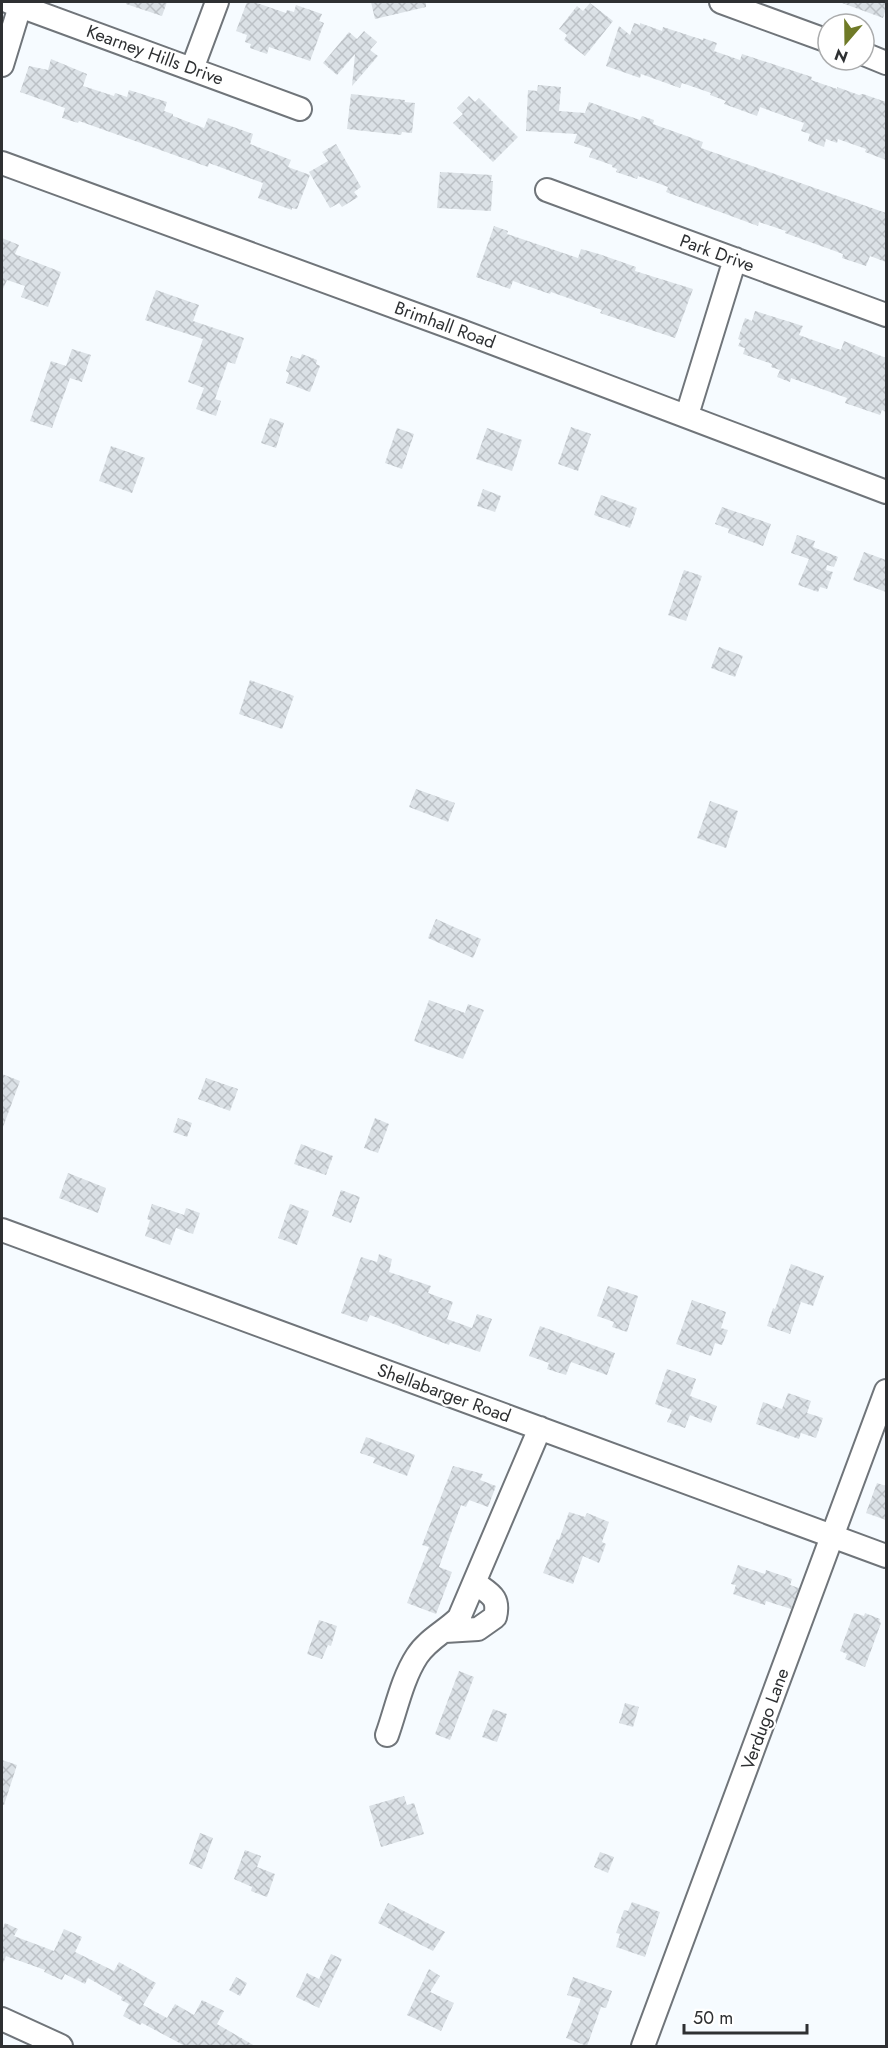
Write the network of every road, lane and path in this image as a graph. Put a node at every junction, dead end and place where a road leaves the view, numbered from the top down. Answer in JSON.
{"nodes":[{"id":1,"x":217,"y":2,"type":"edge"},
{"id":2,"x":721,"y":2,"type":"edge"},
{"id":3,"x":15,"y":4,"type":"edge"},
{"id":4,"x":816,"y":37,"type":"edge"},
{"id":5,"x":2,"y":65,"type":"edge"},
{"id":6,"x":192,"y":69,"type":"junction"},
{"id":7,"x":300,"y":109,"type":"dead end"},
{"id":8,"x":2,"y":163,"type":"edge"},
{"id":9,"x":547,"y":190,"type":"dead end"},
{"id":10,"x":735,"y":260,"type":"junction"},
{"id":11,"x":886,"y":315,"type":"edge"},
{"id":12,"x":687,"y":415,"type":"junction"},
{"id":13,"x":886,"y":492,"type":"edge"},
{"id":14,"x":2,"y":1230,"type":"edge"},
{"id":15,"x":886,"y":1391,"type":"edge"},
{"id":16,"x":540,"y":1428,"type":"junction"},
{"id":17,"x":833,"y":1536,"type":"junction"},
{"id":18,"x":886,"y":1556,"type":"edge"},
{"id":19,"x":475,"y":1583,"type":"junction"},
{"id":20,"x":445,"y":1631,"type":"junction"},
{"id":21,"x":387,"y":1735,"type":"dead end"},
{"id":22,"x":2,"y":2019,"type":"edge"},
{"id":23,"x":62,"y":2046,"type":"edge"},
{"id":24,"x":643,"y":2046,"type":"edge"}],
"edges":[{"from":1,"to":6,"type":"street"},
{"from":2,"to":4,"type":"street"},
{"from":3,"to":5,"type":"street"},
{"from":3,"to":6,"type":"street","name":"Kearney Hills Drive"},
{"from":6,"to":7,"type":"street","name":"Kearney Hills Drive"},
{"from":8,"to":12,"type":"street","name":"Brimhall Road"},
{"from":9,"to":10,"type":"street","name":"Park Drive"},
{"from":10,"to":11,"type":"street","name":"Park Drive"},
{"from":10,"to":12,"type":"street"},
{"from":12,"to":13,"type":"street","name":"Brimhall Road"},
{"from":14,"to":16,"type":"street","name":"Shellabarger Road"},
{"from":15,"to":17,"type":"street","name":"Verdugo Lane"},
{"from":16,"to":17,"type":"street","name":"Shellabarger Road"},
{"from":16,"to":19,"type":"street"},
{"from":17,"to":18,"type":"street","name":"Shellabarger Road"},
{"from":17,"to":24,"type":"street","name":"Verdugo Lane"},
{"from":19,"to":20,"type":"street"},
{"from":19,"to":20,"type":"street"},
{"from":20,"to":21,"type":"street"},
{"from":22,"to":23,"type":"street"}]}
